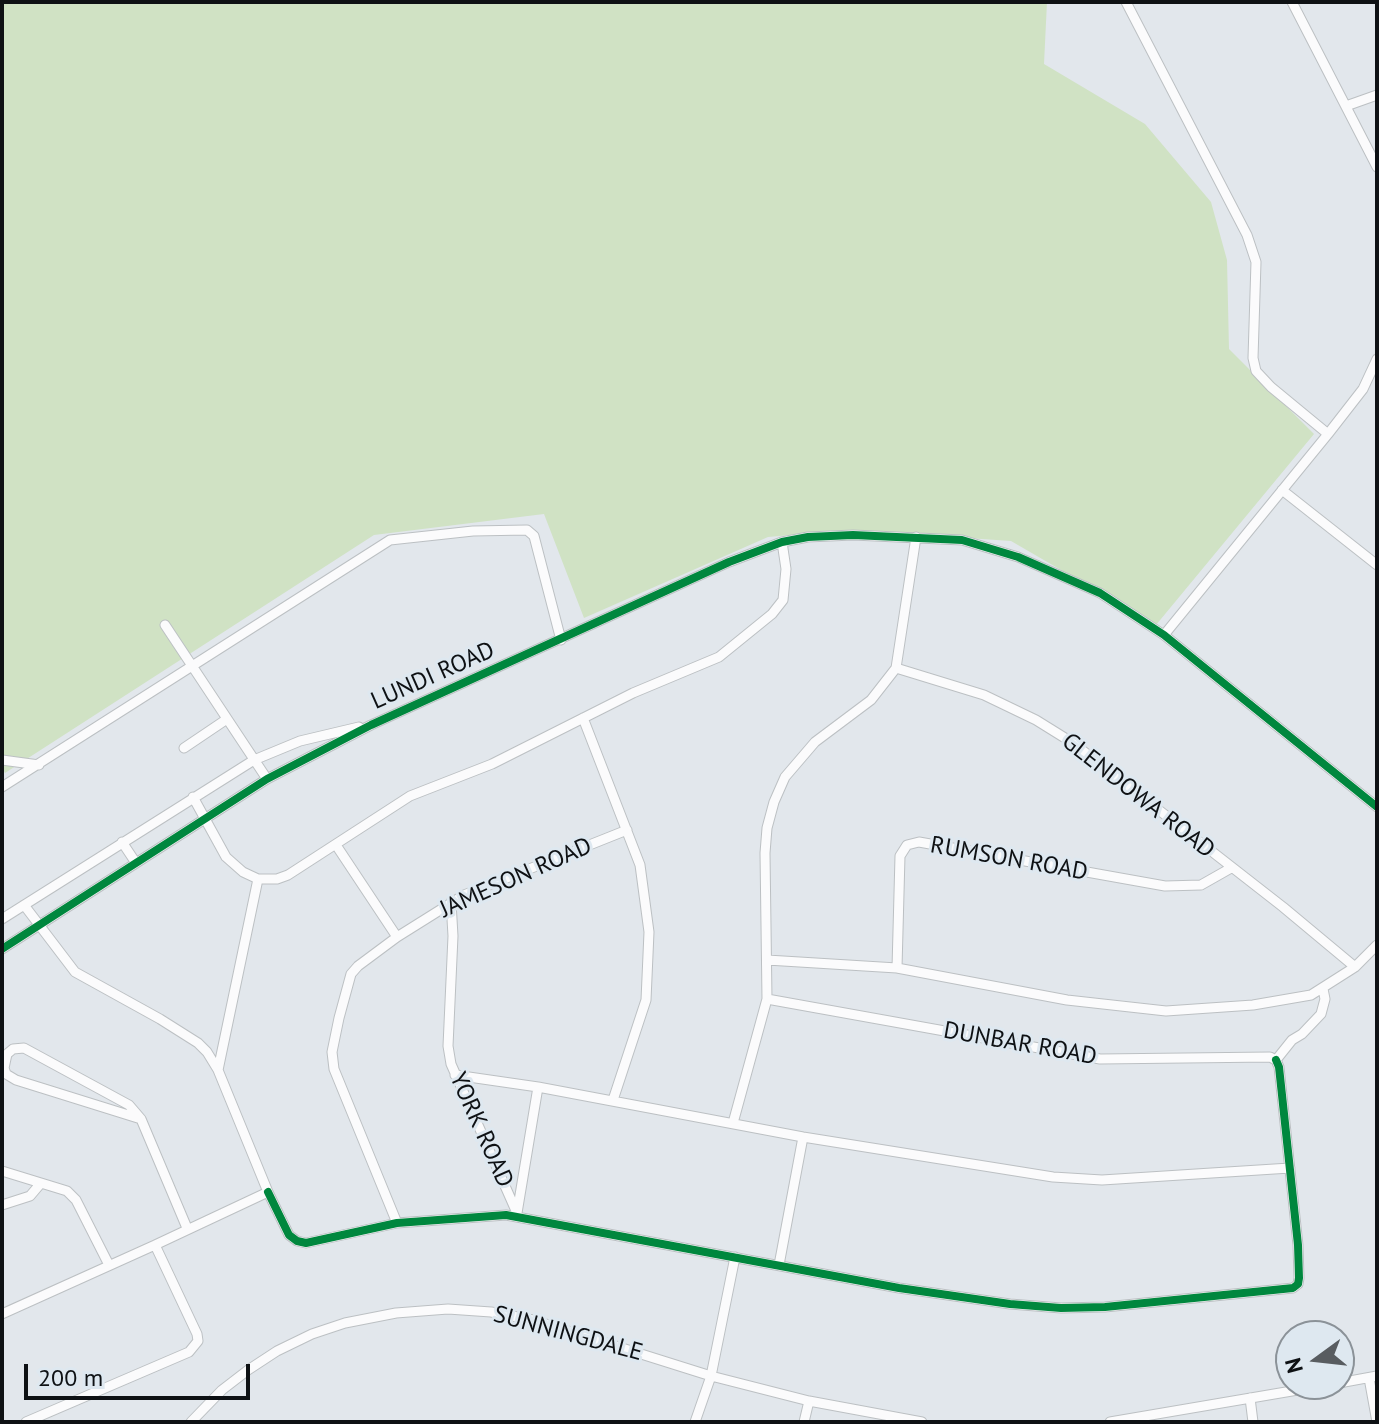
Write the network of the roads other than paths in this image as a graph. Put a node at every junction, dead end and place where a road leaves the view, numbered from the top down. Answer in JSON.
{"nodes":[{"id":1,"x":1126,"y":2,"type":"edge"},
{"id":2,"x":1292,"y":2,"type":"edge"},
{"id":3,"x":1377,"y":95,"type":"edge"},
{"id":4,"x":1346,"y":106,"type":"junction"},
{"id":5,"x":1377,"y":167,"type":"edge"},
{"id":6,"x":1377,"y":359,"type":"edge"},
{"id":7,"x":1374,"y":381,"type":"edge"},
{"id":8,"x":1328,"y":434,"type":"junction"},
{"id":9,"x":1282,"y":490,"type":"junction"},
{"id":10,"x":916,"y":537,"type":"junction"},
{"id":11,"x":782,"y":542,"type":"junction"},
{"id":12,"x":1377,"y":565,"type":"edge"},
{"id":13,"x":165,"y":625,"type":"dead end"},
{"id":14,"x":1164,"y":635,"type":"junction"},
{"id":15,"x":561,"y":640,"type":"junction"},
{"id":16,"x":193,"y":666,"type":"junction"},
{"id":17,"x":896,"y":668,"type":"junction"},
{"id":18,"x":583,"y":718,"type":"junction"},
{"id":19,"x":227,"y":719,"type":"junction"},
{"id":20,"x":371,"y":725,"type":"junction"},
{"id":21,"x":184,"y":748,"type":"dead end"},
{"id":22,"x":2,"y":760,"type":"edge"},
{"id":23,"x":254,"y":760,"type":"junction"},
{"id":24,"x":39,"y":765,"type":"junction"},
{"id":25,"x":267,"y":779,"type":"junction"},
{"id":26,"x":2,"y":787,"type":"edge"},
{"id":27,"x":193,"y":797,"type":"junction"},
{"id":28,"x":1377,"y":807,"type":"edge"},
{"id":29,"x":206,"y":818,"type":"junction"},
{"id":30,"x":627,"y":830,"type":"junction"},
{"id":31,"x":122,"y":842,"type":"junction"},
{"id":32,"x":336,"y":845,"type":"junction"},
{"id":33,"x":136,"y":863,"type":"junction"},
{"id":34,"x":1231,"y":868,"type":"junction"},
{"id":35,"x":258,"y":879,"type":"junction"},
{"id":36,"x":451,"y":902,"type":"junction"},
{"id":37,"x":24,"y":905,"type":"junction"},
{"id":38,"x":2,"y":919,"type":"edge"},
{"id":39,"x":38,"y":926,"type":"junction"},
{"id":40,"x":397,"y":937,"type":"junction"},
{"id":41,"x":1377,"y":945,"type":"edge"},
{"id":42,"x":2,"y":949,"type":"edge"},
{"id":43,"x":767,"y":960,"type":"junction"},
{"id":44,"x":1355,"y":967,"type":"junction"},
{"id":45,"x":897,"y":968,"type":"junction"},
{"id":46,"x":1323,"y":989,"type":"junction"},
{"id":47,"x":767,"y":999,"type":"junction"},
{"id":48,"x":1276,"y":1060,"type":"junction"},
{"id":49,"x":218,"y":1070,"type":"junction"},
{"id":50,"x":455,"y":1075,"type":"junction"},
{"id":51,"x":538,"y":1087,"type":"junction"},
{"id":52,"x":613,"y":1100,"type":"junction"},
{"id":53,"x":141,"y":1119,"type":"junction"},
{"id":54,"x":733,"y":1123,"type":"junction"},
{"id":55,"x":803,"y":1137,"type":"junction"},
{"id":56,"x":1290,"y":1168,"type":"junction"},
{"id":57,"x":2,"y":1171,"type":"edge"},
{"id":58,"x":41,"y":1183,"type":"junction"},
{"id":59,"x":268,"y":1192,"type":"junction"},
{"id":60,"x":2,"y":1205,"type":"edge"},
{"id":61,"x":516,"y":1214,"type":"junction"},
{"id":62,"x":397,"y":1223,"type":"junction"},
{"id":63,"x":187,"y":1228,"type":"junction"},
{"id":64,"x":155,"y":1245,"type":"junction"},
{"id":65,"x":735,"y":1257,"type":"junction"},
{"id":66,"x":109,"y":1265,"type":"junction"},
{"id":67,"x":779,"y":1265,"type":"junction"},
{"id":68,"x":2,"y":1314,"type":"edge"},
{"id":69,"x":711,"y":1376,"type":"junction"},
{"id":70,"x":1373,"y":1377,"type":"edge"},
{"id":71,"x":1275,"y":1394,"type":"edge"},
{"id":72,"x":1250,"y":1398,"type":"junction"},
{"id":73,"x":809,"y":1401,"type":"junction"},
{"id":74,"x":26,"y":1422,"type":"edge"},
{"id":75,"x":191,"y":1422,"type":"edge"},
{"id":76,"x":695,"y":1422,"type":"edge"},
{"id":77,"x":804,"y":1422,"type":"edge"},
{"id":78,"x":922,"y":1422,"type":"edge"},
{"id":79,"x":1110,"y":1422,"type":"edge"},
{"id":80,"x":1253,"y":1422,"type":"edge"},
{"id":81,"x":1377,"y":1422,"type":"edge"}],
"edges":[{"from":1,"to":8,"type":"street"},
{"from":2,"to":4,"type":"street"},
{"from":3,"to":4,"type":"street"},
{"from":4,"to":5,"type":"street"},
{"from":6,"to":7,"type":"street"},
{"from":7,"to":8,"type":"street"},
{"from":8,"to":9,"type":"street"},
{"from":9,"to":12,"type":"street"},
{"from":9,"to":14,"type":"street"},
{"from":10,"to":11,"type":"street","name":"LUNDI ROAD"},
{"from":10,"to":14,"type":"street","name":"LUNDI ROAD"},
{"from":10,"to":17,"type":"street"},
{"from":11,"to":15,"type":"street","name":"LUNDI ROAD"},
{"from":11,"to":18,"type":"street"},
{"from":13,"to":16,"type":"street"},
{"from":14,"to":28,"type":"street","name":"LUNDI ROAD"},
{"from":15,"to":16,"type":"street"},
{"from":15,"to":20,"type":"street","name":"LUNDI ROAD"},
{"from":16,"to":19,"type":"street"},
{"from":16,"to":24,"type":"street"},
{"from":17,"to":34,"type":"street","name":"GLENDOWA ROAD"},
{"from":17,"to":43,"type":"street"},
{"from":18,"to":30,"type":"street"},
{"from":18,"to":32,"type":"street"},
{"from":19,"to":21,"type":"street"},
{"from":19,"to":23,"type":"street"},
{"from":20,"to":23,"type":"street","name":"LUNDI ROAD"},
{"from":20,"to":25,"type":"street","name":"LUNDI ROAD"},
{"from":22,"to":24,"type":"street"},
{"from":23,"to":25,"type":"street"},
{"from":23,"to":27,"type":"street","name":"LUNDI ROAD"},
{"from":24,"to":26,"type":"street"},
{"from":25,"to":29,"type":"street","name":"LUNDI ROAD"},
{"from":27,"to":29,"type":"street"},
{"from":27,"to":31,"type":"street","name":"LUNDI ROAD"},
{"from":29,"to":33,"type":"street","name":"LUNDI ROAD"},
{"from":29,"to":35,"type":"street"},
{"from":30,"to":36,"type":"street","name":"JAMESON ROAD"},
{"from":30,"to":52,"type":"street"},
{"from":31,"to":33,"type":"street"},
{"from":31,"to":37,"type":"street","name":"LUNDI ROAD"},
{"from":32,"to":35,"type":"street"},
{"from":32,"to":40,"type":"street"},
{"from":33,"to":39,"type":"street","name":"LUNDI ROAD"},
{"from":34,"to":44,"type":"street","name":"GLENDOWA ROAD"},
{"from":34,"to":45,"type":"street","name":"RUMSON ROAD"},
{"from":35,"to":49,"type":"street"},
{"from":36,"to":40,"type":"street","name":"JAMESON ROAD"},
{"from":36,"to":50,"type":"street","name":"YORK ROAD"},
{"from":37,"to":38,"type":"street","name":"LUNDI ROAD"},
{"from":37,"to":39,"type":"street"},
{"from":39,"to":42,"type":"street","name":"LUNDI ROAD"},
{"from":39,"to":49,"type":"street"},
{"from":40,"to":62,"type":"street","name":"JAMESON ROAD"},
{"from":41,"to":44,"type":"street"},
{"from":43,"to":45,"type":"street"},
{"from":43,"to":47,"type":"street"},
{"from":44,"to":46,"type":"street"},
{"from":45,"to":46,"type":"street"},
{"from":46,"to":48,"type":"street"},
{"from":47,"to":48,"type":"street","name":"DUNBAR ROAD"},
{"from":47,"to":54,"type":"street"},
{"from":48,"to":56,"type":"street"},
{"from":49,"to":59,"type":"street"},
{"from":50,"to":51,"type":"street"},
{"from":50,"to":61,"type":"street","name":"YORK ROAD"},
{"from":51,"to":52,"type":"street"},
{"from":51,"to":61,"type":"street"},
{"from":52,"to":54,"type":"street"},
{"from":53,"to":53,"type":"street"},
{"from":53,"to":63,"type":"street"},
{"from":54,"to":55,"type":"street"},
{"from":55,"to":56,"type":"street"},
{"from":55,"to":67,"type":"street"},
{"from":56,"to":67,"type":"street"},
{"from":57,"to":58,"type":"street"},
{"from":58,"to":60,"type":"street"},
{"from":58,"to":66,"type":"street"},
{"from":59,"to":62,"type":"street"},
{"from":59,"to":63,"type":"street"},
{"from":61,"to":62,"type":"street"},
{"from":61,"to":65,"type":"street"},
{"from":63,"to":64,"type":"street"},
{"from":64,"to":66,"type":"street"},
{"from":64,"to":74,"type":"street"},
{"from":65,"to":67,"type":"street"},
{"from":65,"to":69,"type":"street"},
{"from":66,"to":68,"type":"street"},
{"from":69,"to":73,"type":"street","name":"SUNNINGDALE"},
{"from":69,"to":75,"type":"street","name":"SUNNINGDALE"},
{"from":69,"to":76,"type":"street"},
{"from":70,"to":81,"type":"street"},
{"from":71,"to":72,"type":"street"},
{"from":72,"to":79,"type":"street"},
{"from":72,"to":80,"type":"street"},
{"from":73,"to":77,"type":"street"},
{"from":73,"to":78,"type":"street","name":"SUNNINGDALE"}]}
